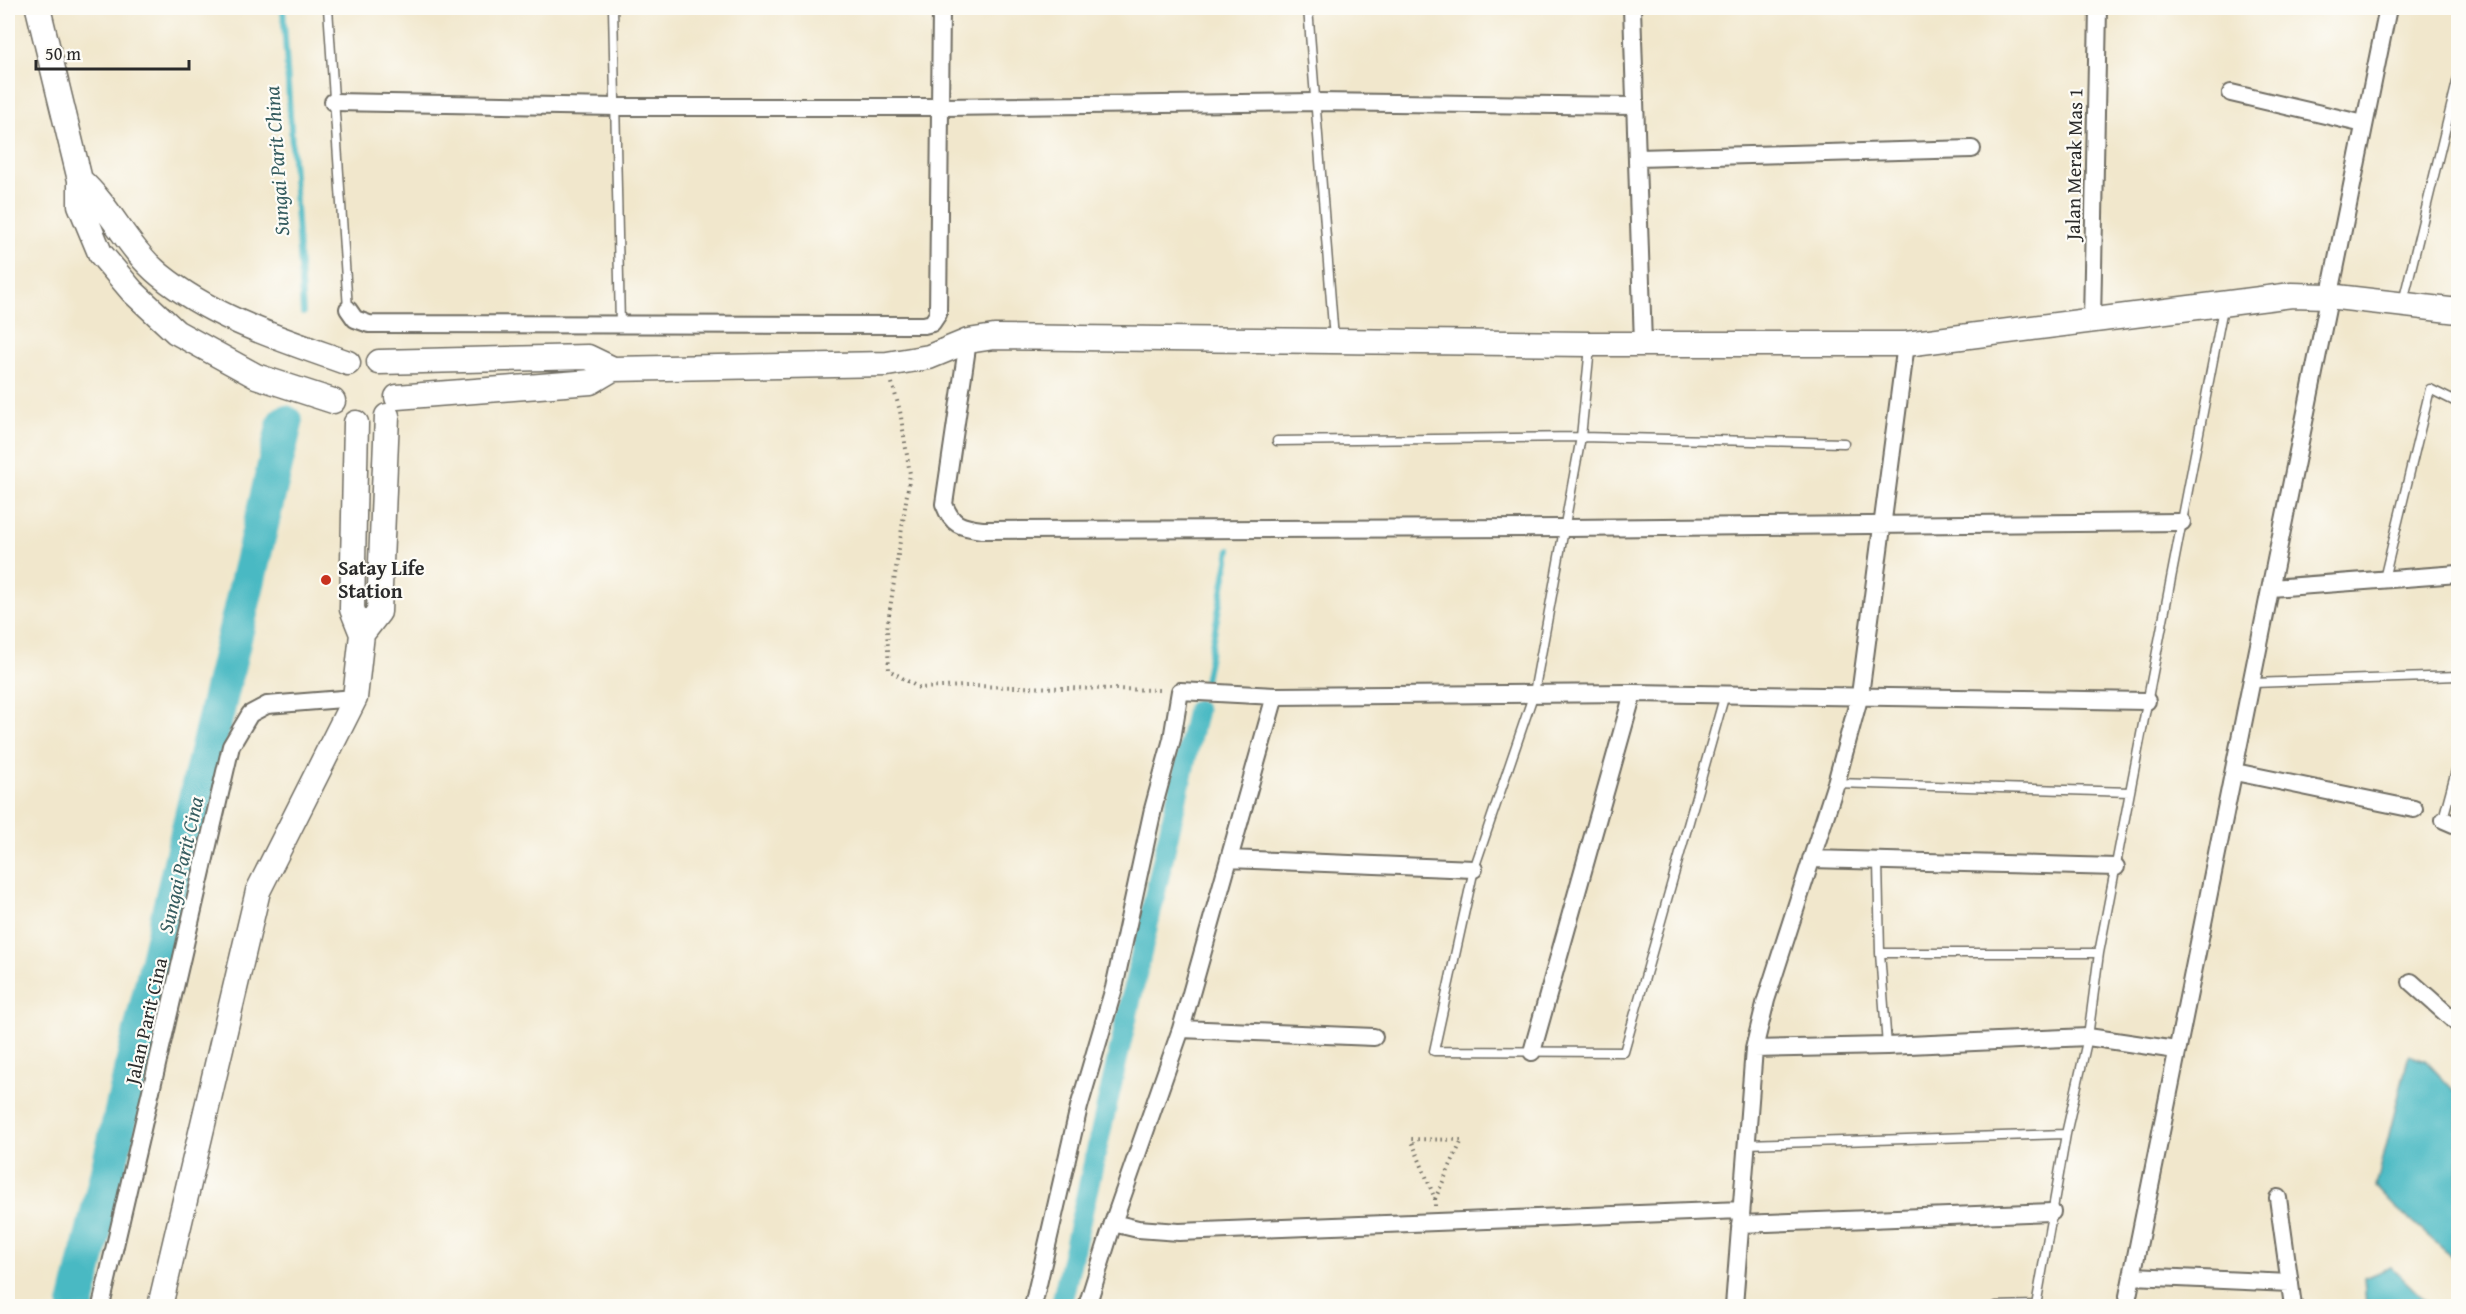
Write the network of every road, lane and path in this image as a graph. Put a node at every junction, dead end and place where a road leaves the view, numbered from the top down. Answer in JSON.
{"nodes":[{"id":1,"x":38,"y":8,"type":"edge"},
{"id":2,"x":328,"y":8,"type":"edge"},
{"id":3,"x":613,"y":8,"type":"edge"},
{"id":4,"x":941,"y":8,"type":"edge"},
{"id":5,"x":1308,"y":8,"type":"edge"},
{"id":6,"x":1632,"y":8,"type":"edge"},
{"id":7,"x":2098,"y":8,"type":"edge"},
{"id":8,"x":2388,"y":8,"type":"edge"},
{"id":9,"x":2458,"y":78,"type":"edge"},
{"id":10,"x":2231,"y":93,"type":"dead end"},
{"id":11,"x":333,"y":102,"type":"junction"},
{"id":12,"x":1315,"y":102,"type":"junction"},
{"id":13,"x":1634,"y":106,"type":"junction"},
{"id":14,"x":617,"y":107,"type":"junction"},
{"id":15,"x":942,"y":107,"type":"junction"},
{"id":16,"x":2364,"y":123,"type":"junction"},
{"id":17,"x":1971,"y":149,"type":"dead end"},
{"id":18,"x":1638,"y":158,"type":"junction"},
{"id":19,"x":80,"y":180,"type":"junction"},
{"id":20,"x":2328,"y":296,"type":"junction"},
{"id":21,"x":2224,"y":303,"type":"junction"},
{"id":22,"x":2403,"y":305,"type":"junction"},
{"id":23,"x":348,"y":309,"type":"joint"},
{"id":24,"x":2458,"y":311,"type":"edge"},
{"id":25,"x":2092,"y":322,"type":"junction"},
{"id":26,"x":620,"y":326,"type":"junction"},
{"id":27,"x":968,"y":341,"type":"junction"},
{"id":28,"x":1334,"y":342,"type":"junction"},
{"id":29,"x":1590,"y":344,"type":"junction"},
{"id":30,"x":1643,"y":344,"type":"junction"},
{"id":31,"x":1906,"y":344,"type":"junction"},
{"id":32,"x":378,"y":362,"type":"junction"},
{"id":33,"x":348,"y":363,"type":"junction"},
{"id":34,"x":887,"y":364,"type":"junction"},
{"id":35,"x":613,"y":369,"type":"junction"},
{"id":36,"x":333,"y":401,"type":"junction"},
{"id":37,"x":2458,"y":403,"type":"edge"},
{"id":38,"x":392,"y":406,"type":"junction"},
{"id":39,"x":356,"y":423,"type":"junction"},
{"id":40,"x":1581,"y":437,"type":"junction"},
{"id":41,"x":1277,"y":441,"type":"dead end"},
{"id":42,"x":1844,"y":443,"type":"dead end"},
{"id":43,"x":2182,"y":522,"type":"junction"},
{"id":44,"x":1883,"y":525,"type":"junction"},
{"id":45,"x":1566,"y":528,"type":"junction"},
{"id":46,"x":2458,"y":574,"type":"edge"},
{"id":47,"x":2384,"y":579,"type":"junction"},
{"id":48,"x":2271,"y":588,"type":"junction"},
{"id":49,"x":362,"y":634,"type":"junction"},
{"id":50,"x":2458,"y":676,"type":"edge"},
{"id":51,"x":2253,"y":683,"type":"junction"},
{"id":52,"x":1180,"y":691,"type":"junction"},
{"id":53,"x":1534,"y":693,"type":"junction"},
{"id":54,"x":1633,"y":693,"type":"junction"},
{"id":55,"x":1725,"y":694,"type":"junction"},
{"id":56,"x":1860,"y":695,"type":"junction"},
{"id":57,"x":1275,"y":696,"type":"junction"},
{"id":58,"x":356,"y":698,"type":"junction"},
{"id":59,"x":2147,"y":702,"type":"junction"},
{"id":60,"x":2458,"y":763,"type":"edge"},
{"id":61,"x":2235,"y":772,"type":"junction"},
{"id":62,"x":1836,"y":783,"type":"junction"},
{"id":63,"x":2130,"y":792,"type":"junction"},
{"id":64,"x":2414,"y":809,"type":"dead end"},
{"id":65,"x":2451,"y":823,"type":"edge"},
{"id":66,"x":1229,"y":859,"type":"junction"},
{"id":67,"x":1811,"y":859,"type":"junction"},
{"id":68,"x":1878,"y":862,"type":"junction"},
{"id":69,"x":2116,"y":867,"type":"junction"},
{"id":70,"x":1474,"y":869,"type":"junction"},
{"id":71,"x":1880,"y":953,"type":"junction"},
{"id":72,"x":2099,"y":953,"type":"junction"},
{"id":73,"x":2412,"y":982,"type":"dead end"},
{"id":74,"x":2458,"y":1024,"type":"edge"},
{"id":75,"x":1181,"y":1029,"type":"junction"},
{"id":76,"x":1374,"y":1037,"type":"dead end"},
{"id":77,"x":2088,"y":1037,"type":"junction"},
{"id":78,"x":1887,"y":1046,"type":"junction"},
{"id":79,"x":1754,"y":1049,"type":"junction"},
{"id":80,"x":2176,"y":1050,"type":"junction"},
{"id":81,"x":1532,"y":1052,"type":"junction"},
{"id":82,"x":2066,"y":1134,"type":"junction"},
{"id":83,"x":1745,"y":1144,"type":"junction"},
{"id":84,"x":1435,"y":1198,"type":"joint"},
{"id":85,"x":2278,"y":1198,"type":"dead end"},
{"id":86,"x":2052,"y":1212,"type":"junction"},
{"id":87,"x":1741,"y":1217,"type":"junction"},
{"id":88,"x":1113,"y":1224,"type":"junction"},
{"id":89,"x":2133,"y":1276,"type":"junction"},
{"id":90,"x":2290,"y":1283,"type":"junction"},
{"id":91,"x":100,"y":1306,"type":"edge"},
{"id":92,"x":160,"y":1306,"type":"edge"},
{"id":93,"x":1034,"y":1306,"type":"edge"},
{"id":94,"x":1088,"y":1306,"type":"edge"},
{"id":95,"x":1734,"y":1306,"type":"edge"},
{"id":96,"x":1996,"y":1306,"type":"edge"},
{"id":97,"x":2036,"y":1306,"type":"edge"},
{"id":98,"x":2126,"y":1306,"type":"edge"},
{"id":99,"x":2293,"y":1306,"type":"edge"}],
"edges":[{"from":1,"to":19,"type":"street"},
{"from":2,"to":11,"type":"lane"},
{"from":3,"to":14,"type":"lane"},
{"from":4,"to":15,"type":"street"},
{"from":5,"to":12,"type":"lane"},
{"from":6,"to":13,"type":"street"},
{"from":7,"to":25,"type":"street","name":"Jalan Merak Mas 1"},
{"from":8,"to":16,"type":"street"},
{"from":9,"to":22,"type":"lane"},
{"from":10,"to":16,"type":"street"},
{"from":11,"to":14,"type":"street"},
{"from":11,"to":23,"type":"lane"},
{"from":12,"to":13,"type":"street"},
{"from":12,"to":15,"type":"street"},
{"from":12,"to":28,"type":"lane"},
{"from":13,"to":18,"type":"street"},
{"from":14,"to":15,"type":"street"},
{"from":14,"to":26,"type":"lane"},
{"from":15,"to":26,"type":"street"},
{"from":16,"to":20,"type":"street"},
{"from":17,"to":18,"type":"street"},
{"from":18,"to":30,"type":"street"},
{"from":19,"to":33,"type":"street"},
{"from":19,"to":36,"type":"street"},
{"from":20,"to":21,"type":"street"},
{"from":20,"to":22,"type":"street"},
{"from":20,"to":48,"type":"street"},
{"from":21,"to":25,"type":"street"},
{"from":21,"to":43,"type":"lane"},
{"from":22,"to":24,"type":"street"},
{"from":23,"to":26,"type":"street"},
{"from":25,"to":31,"type":"street"},
{"from":27,"to":28,"type":"street"},
{"from":27,"to":34,"type":"street"},
{"from":27,"to":45,"type":"street"},
{"from":28,"to":29,"type":"street"},
{"from":29,"to":30,"type":"street"},
{"from":29,"to":40,"type":"lane"},
{"from":30,"to":31,"type":"street"},
{"from":31,"to":44,"type":"street"},
{"from":32,"to":33,"type":"street"},
{"from":32,"to":35,"type":"street"},
{"from":32,"to":38,"type":"street"},
{"from":33,"to":36,"type":"street"},
{"from":34,"to":35,"type":"street"},
{"from":34,"to":52,"type":"path"},
{"from":35,"to":38,"type":"street"},
{"from":36,"to":39,"type":"street"},
{"from":37,"to":47,"type":"lane"},
{"from":38,"to":39,"type":"street"},
{"from":38,"to":49,"type":"street"},
{"from":39,"to":49,"type":"street"},
{"from":40,"to":41,"type":"lane"},
{"from":40,"to":42,"type":"lane"},
{"from":40,"to":45,"type":"lane"},
{"from":43,"to":44,"type":"street"},
{"from":43,"to":59,"type":"lane"},
{"from":44,"to":45,"type":"street"},
{"from":44,"to":56,"type":"street"},
{"from":45,"to":53,"type":"lane"},
{"from":46,"to":47,"type":"street"},
{"from":47,"to":48,"type":"street"},
{"from":48,"to":51,"type":"street"},
{"from":49,"to":58,"type":"street"},
{"from":50,"to":51,"type":"lane"},
{"from":51,"to":61,"type":"street"},
{"from":52,"to":57,"type":"street"},
{"from":52,"to":93,"type":"street"},
{"from":53,"to":54,"type":"street"},
{"from":53,"to":57,"type":"street"},
{"from":53,"to":70,"type":"lane"},
{"from":54,"to":55,"type":"street"},
{"from":54,"to":81,"type":"street"},
{"from":55,"to":56,"type":"street"},
{"from":55,"to":81,"type":"lane"},
{"from":56,"to":59,"type":"street"},
{"from":56,"to":62,"type":"street"},
{"from":57,"to":66,"type":"street"},
{"from":58,"to":91,"type":"street","name":"Jalan Parit Cina"},
{"from":58,"to":92,"type":"street"},
{"from":59,"to":63,"type":"lane"},
{"from":60,"to":65,"type":"lane"},
{"from":61,"to":64,"type":"street"},
{"from":61,"to":80,"type":"street"},
{"from":62,"to":63,"type":"lane"},
{"from":62,"to":67,"type":"street"},
{"from":63,"to":69,"type":"lane"},
{"from":66,"to":70,"type":"street"},
{"from":66,"to":75,"type":"street"},
{"from":67,"to":68,"type":"street"},
{"from":67,"to":79,"type":"street"},
{"from":68,"to":69,"type":"street"},
{"from":68,"to":71,"type":"lane"},
{"from":69,"to":72,"type":"lane"},
{"from":70,"to":81,"type":"lane"},
{"from":71,"to":72,"type":"lane"},
{"from":71,"to":78,"type":"lane"},
{"from":72,"to":77,"type":"lane"},
{"from":73,"to":74,"type":"street"},
{"from":75,"to":76,"type":"street"},
{"from":75,"to":88,"type":"street"},
{"from":77,"to":78,"type":"street"},
{"from":77,"to":80,"type":"street"},
{"from":77,"to":82,"type":"lane"},
{"from":78,"to":79,"type":"street"},
{"from":79,"to":83,"type":"street"},
{"from":80,"to":89,"type":"street"},
{"from":82,"to":83,"type":"lane"},
{"from":82,"to":86,"type":"lane"},
{"from":83,"to":87,"type":"street"},
{"from":84,"to":84,"type":"path"},
{"from":85,"to":90,"type":"street"},
{"from":86,"to":87,"type":"street"},
{"from":86,"to":97,"type":"lane"},
{"from":87,"to":88,"type":"street"},
{"from":87,"to":95,"type":"street"},
{"from":88,"to":94,"type":"street"},
{"from":89,"to":90,"type":"street"},
{"from":89,"to":98,"type":"street"},
{"from":90,"to":99,"type":"street"},
{"from":96,"to":97,"type":"lane"}]}
